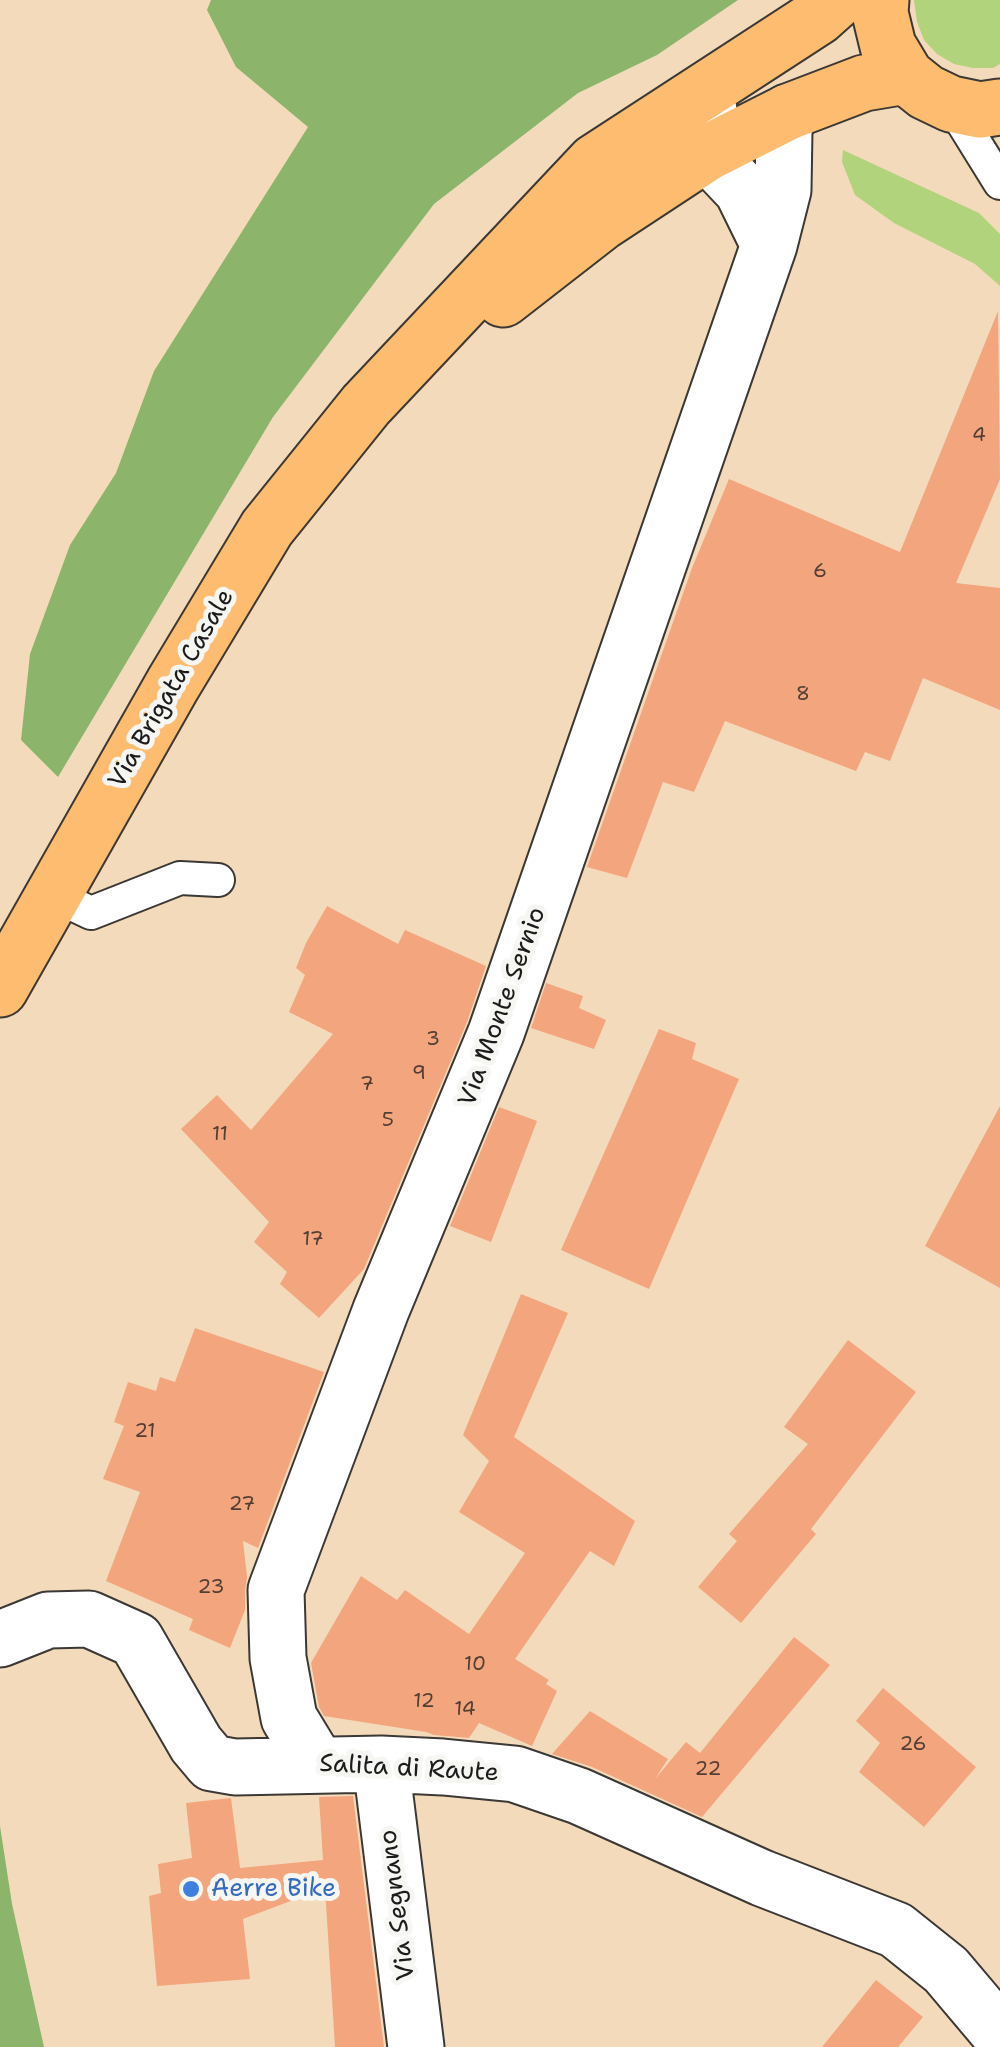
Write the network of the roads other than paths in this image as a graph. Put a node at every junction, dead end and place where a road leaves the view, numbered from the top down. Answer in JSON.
{"nodes":[{"id":1,"x":838,"y":0,"type":"edge"},
{"id":2,"x":852,"y":0,"type":"edge"},
{"id":3,"x":882,"y":0,"type":"edge"},
{"id":4,"x":952,"y":95,"type":"edge"},
{"id":5,"x":788,"y":112,"type":"junction"},
{"id":6,"x":707,"y":154,"type":"junction"},
{"id":7,"x":1000,"y":183,"type":"edge"},
{"id":8,"x":769,"y":245,"type":"junction"},
{"id":9,"x":366,"y":405,"type":"junction"},
{"id":10,"x":218,"y":880,"type":"dead end"},
{"id":11,"x":53,"y":895,"type":"junction"},
{"id":12,"x":0,"y":989,"type":"edge"},
{"id":13,"x":0,"y":1638,"type":"edge"},
{"id":14,"x":317,"y":1764,"type":"junction"},
{"id":15,"x":381,"y":1764,"type":"junction"},
{"id":16,"x":1000,"y":2034,"type":"edge"},
{"id":17,"x":416,"y":2047,"type":"edge"}],
"edges":[{"from":1,"to":9,"type":"main road","name":"Via Brigata Casale"},
{"from":2,"to":6,"type":"street"},
{"from":3,"to":4,"type":"main road"},
{"from":4,"to":5,"type":"main road","name":"Via Brigata Casale"},
{"from":4,"to":7,"type":"lane"},
{"from":5,"to":6,"type":"main road","name":"Via Brigata Casale"},
{"from":5,"to":8,"type":"street","name":"Via Monte Sernio"},
{"from":6,"to":8,"type":"street"},
{"from":6,"to":9,"type":"main road","name":"Via Brigata Casale"},
{"from":8,"to":14,"type":"street","name":"Via Monte Sernio"},
{"from":9,"to":11,"type":"main road","name":"Via Brigata Casale"},
{"from":10,"to":11,"type":"lane"},
{"from":11,"to":12,"type":"main road","name":"Via Brigata Casale"},
{"from":13,"to":14,"type":"street","name":"Salita di Raute"},
{"from":14,"to":15,"type":"street","name":"Salita di Raute"},
{"from":15,"to":16,"type":"street","name":"Salita di Raute"},
{"from":15,"to":17,"type":"street","name":"Via Segnano"}]}
